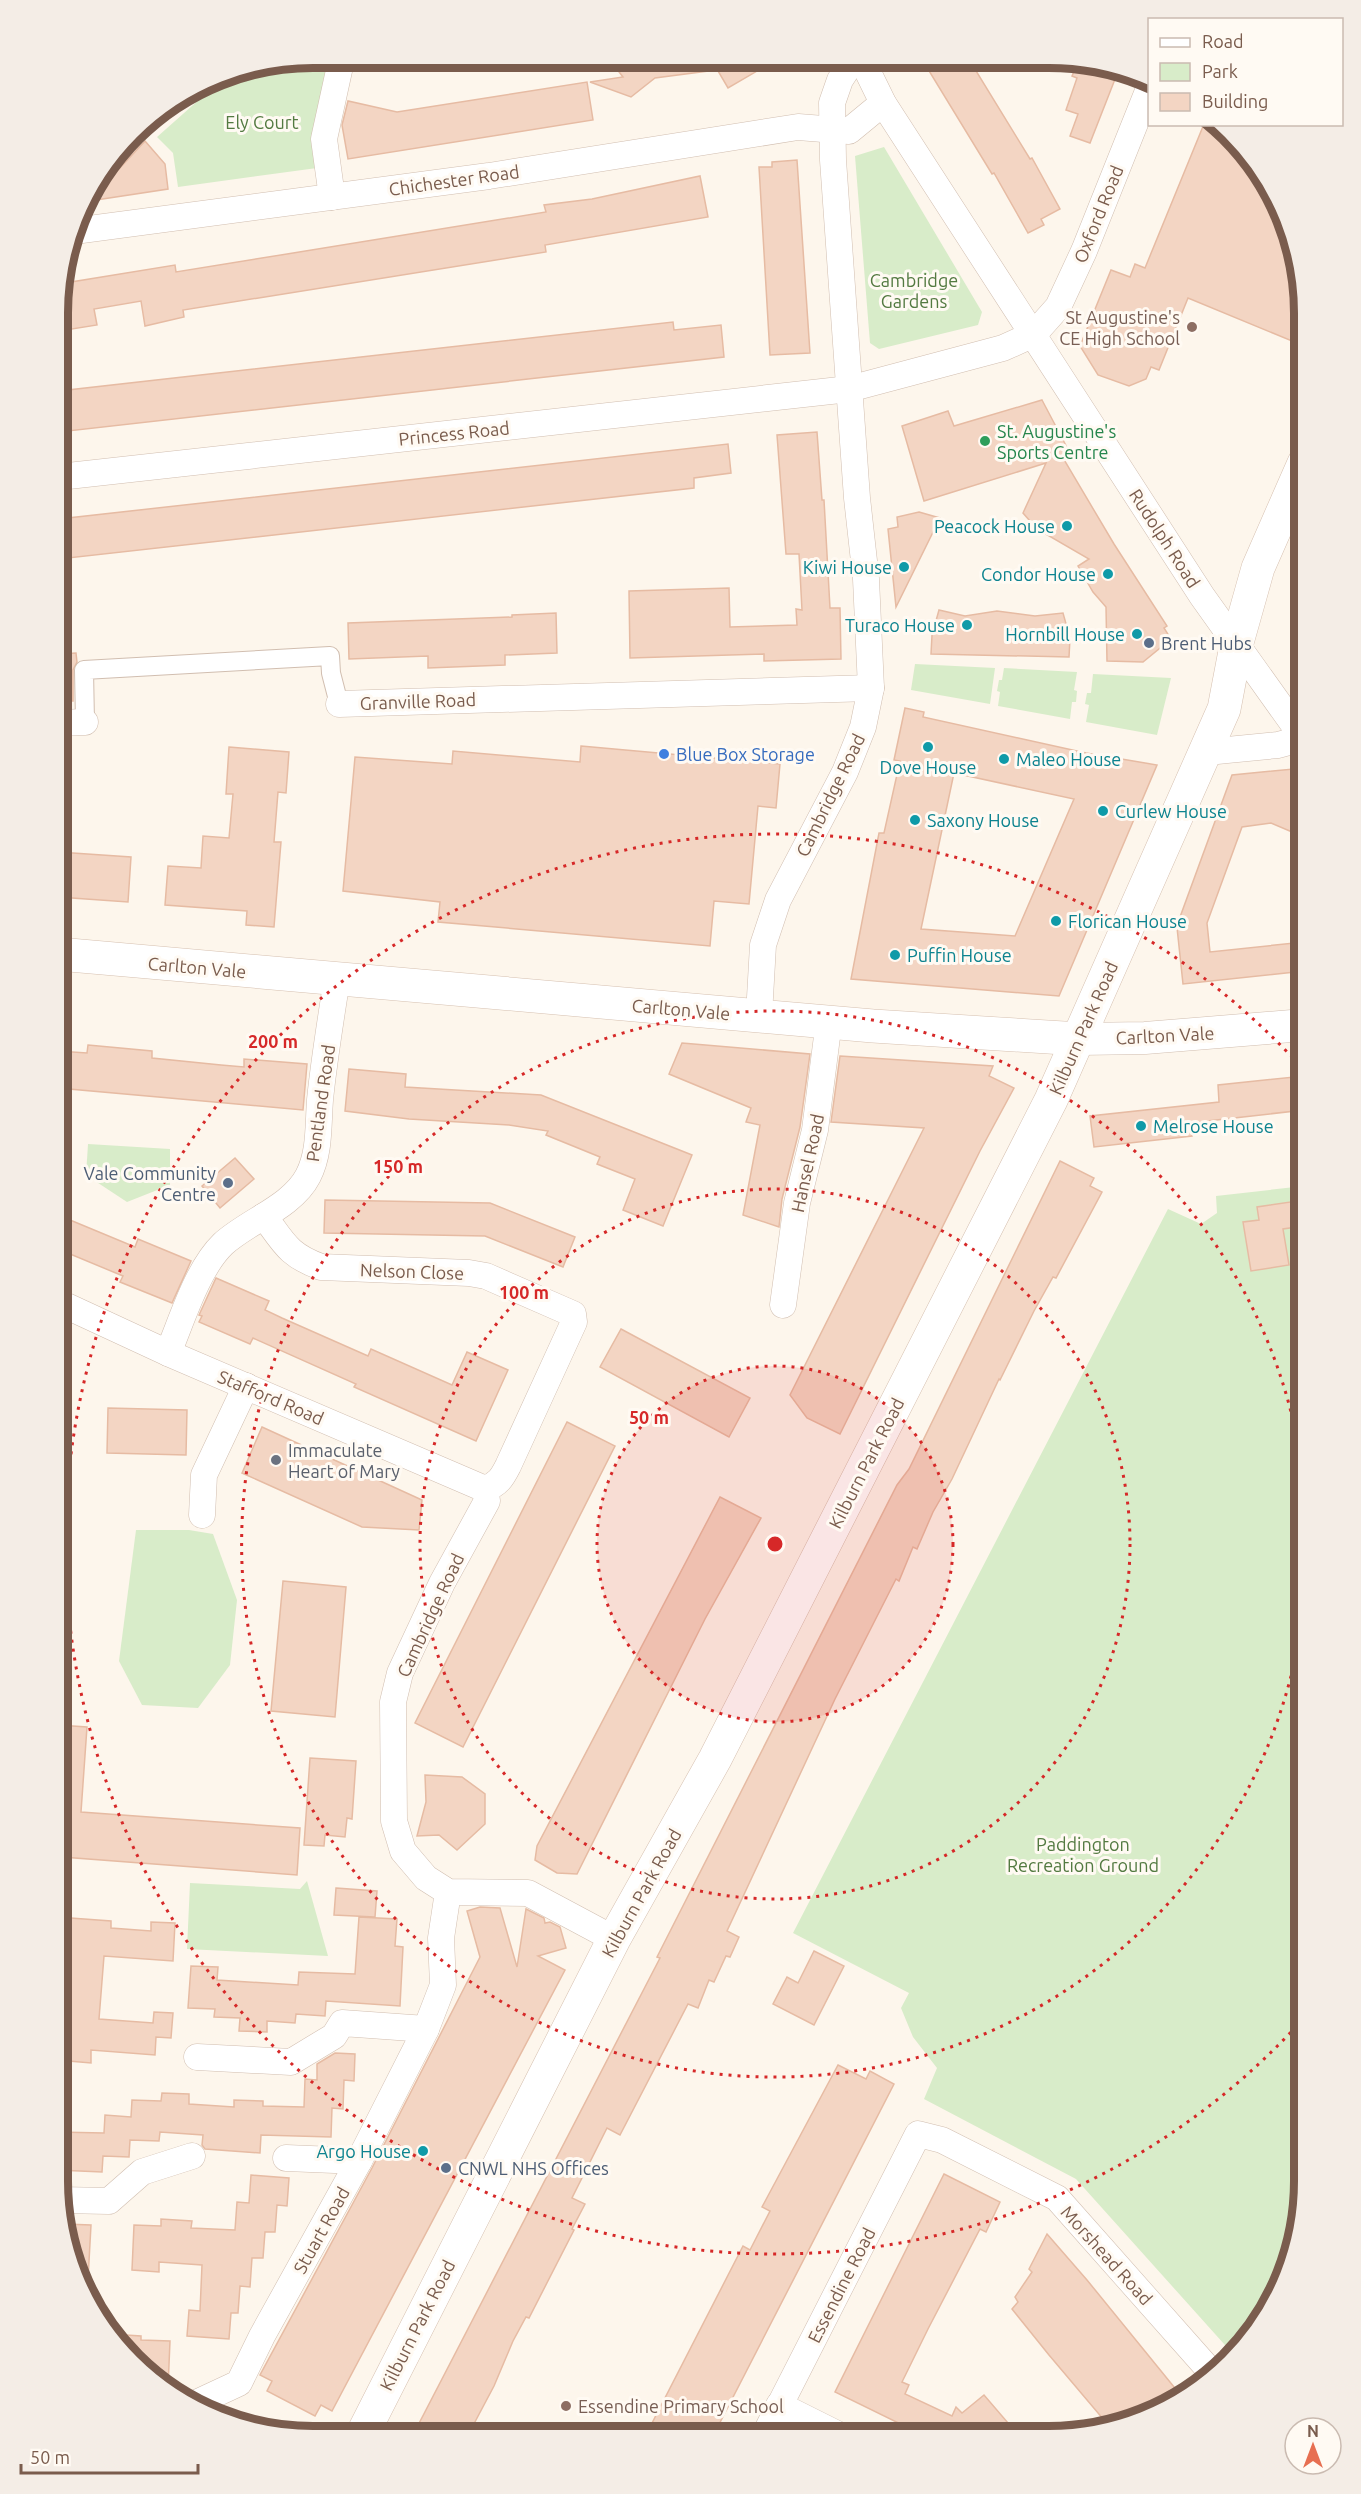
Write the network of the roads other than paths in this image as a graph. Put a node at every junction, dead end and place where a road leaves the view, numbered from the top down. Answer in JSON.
{"nodes":[{"id":1,"x":340,"y":68,"type":"edge"},
{"id":2,"x":848,"y":68,"type":"edge"},
{"id":3,"x":866,"y":68,"type":"edge"},
{"id":4,"x":1148,"y":89,"type":"edge"},
{"id":5,"x":883,"y":103,"type":"junction"},
{"id":6,"x":833,"y":131,"type":"junction"},
{"id":7,"x":332,"y":197,"type":"junction"},
{"id":8,"x":82,"y":230,"type":"edge"},
{"id":9,"x":1034,"y":334,"type":"junction"},
{"id":10,"x":849,"y":389,"type":"junction"},
{"id":11,"x":68,"y":476,"type":"edge"},
{"id":12,"x":1294,"y":486,"type":"edge"},
{"id":13,"x":1236,"y":646,"type":"junction"},
{"id":14,"x":871,"y":688,"type":"junction"},
{"id":15,"x":339,"y":704,"type":"joint"},
{"id":16,"x":86,"y":722,"type":"joint"},
{"id":17,"x":68,"y":723,"type":"edge"},
{"id":18,"x":1294,"y":725,"type":"edge"},
{"id":19,"x":1294,"y":741,"type":"edge"},
{"id":20,"x":1207,"y":752,"type":"junction"},
{"id":21,"x":68,"y":955,"type":"edge"},
{"id":22,"x":337,"y":978,"type":"junction"},
{"id":23,"x":759,"y":1015,"type":"junction"},
{"id":24,"x":829,"y":1021,"type":"junction"},
{"id":25,"x":1294,"y":1026,"type":"edge"},
{"id":26,"x":1080,"y":1039,"type":"junction"},
{"id":27,"x":264,"y":1216,"type":"junction"},
{"id":28,"x":783,"y":1305,"type":"dead end"},
{"id":29,"x":68,"y":1307,"type":"edge"},
{"id":30,"x":168,"y":1353,"type":"junction"},
{"id":31,"x":246,"y":1386,"type":"junction"},
{"id":32,"x":485,"y":1489,"type":"junction"},
{"id":33,"x":202,"y":1515,"type":"dead end"},
{"id":34,"x":448,"y":1892,"type":"junction"},
{"id":35,"x":614,"y":1939,"type":"junction"},
{"id":36,"x":426,"y":2029,"type":"junction"},
{"id":37,"x":197,"y":2057,"type":"dead end"},
{"id":38,"x":918,"y":2134,"type":"joint"},
{"id":39,"x":192,"y":2156,"type":"dead end"},
{"id":40,"x":286,"y":2158,"type":"dead end"},
{"id":41,"x":359,"y":2161,"type":"junction"},
{"id":42,"x":68,"y":2200,"type":"edge"},
{"id":43,"x":1208,"y":2368,"type":"edge"},
{"id":44,"x":202,"y":2400,"type":"edge"},
{"id":45,"x":779,"y":2405,"type":"junction"},
{"id":46,"x":367,"y":2426,"type":"edge"},
{"id":47,"x":769,"y":2426,"type":"edge"},
{"id":48,"x":821,"y":2426,"type":"edge"}],
"edges":[{"from":1,"to":7,"type":"street"},
{"from":2,"to":6,"type":"street"},
{"from":3,"to":5,"type":"street"},
{"from":4,"to":9,"type":"street","name":"Oxford Road"},
{"from":5,"to":6,"type":"street"},
{"from":5,"to":9,"type":"street"},
{"from":6,"to":7,"type":"street","name":"Chichester Road"},
{"from":6,"to":10,"type":"street"},
{"from":7,"to":8,"type":"street","name":"Chichester Road"},
{"from":9,"to":10,"type":"street"},
{"from":9,"to":13,"type":"street","name":"Rudolph Road"},
{"from":10,"to":11,"type":"street","name":"Princess Road"},
{"from":10,"to":14,"type":"street","name":"Cambridge Road"},
{"from":12,"to":13,"type":"main road","name":"Kilburn Park Road"},
{"from":13,"to":18,"type":"street","name":"Rudolph Road"},
{"from":13,"to":20,"type":"main road","name":"Kilburn Park Road"},
{"from":14,"to":15,"type":"street","name":"Granville Road"},
{"from":14,"to":23,"type":"street","name":"Cambridge Road"},
{"from":15,"to":16,"type":"street","name":"Granville Road"},
{"from":16,"to":17,"type":"street","name":"Granville Road"},
{"from":19,"to":20,"type":"street","name":"Rudolph Road"},
{"from":20,"to":26,"type":"main road","name":"Kilburn Park Road"},
{"from":21,"to":22,"type":"main road","name":"Carlton Vale"},
{"from":22,"to":23,"type":"main road","name":"Carlton Vale"},
{"from":22,"to":27,"type":"street","name":"Pentland Road"},
{"from":23,"to":24,"type":"main road","name":"Carlton Vale"},
{"from":24,"to":26,"type":"main road","name":"Carlton Vale"},
{"from":24,"to":28,"type":"street","name":"Hansel Road"},
{"from":25,"to":26,"type":"street","name":"Carlton Vale"},
{"from":26,"to":35,"type":"main road","name":"Kilburn Park Road"},
{"from":27,"to":30,"type":"street","name":"Pentland Road"},
{"from":27,"to":32,"type":"street","name":"Nelson Close"},
{"from":29,"to":30,"type":"street","name":"Stafford Road"},
{"from":30,"to":31,"type":"street","name":"Stafford Road"},
{"from":31,"to":32,"type":"street","name":"Stafford Road"},
{"from":31,"to":33,"type":"street"},
{"from":32,"to":34,"type":"street","name":"Cambridge Road"},
{"from":34,"to":35,"type":"street"},
{"from":34,"to":36,"type":"street","name":"Stuart Road"},
{"from":35,"to":46,"type":"main road","name":"Kilburn Park Road"},
{"from":36,"to":37,"type":"street"},
{"from":36,"to":41,"type":"street","name":"Stuart Road"},
{"from":38,"to":43,"type":"street","name":"Morshead Road"},
{"from":38,"to":45,"type":"street","name":"Essendine Road"},
{"from":39,"to":42,"type":"street"},
{"from":40,"to":41,"type":"street"},
{"from":41,"to":44,"type":"street","name":"Stuart Road"},
{"from":45,"to":47,"type":"street","name":"Essendine Road"},
{"from":45,"to":48,"type":"street"}]}
